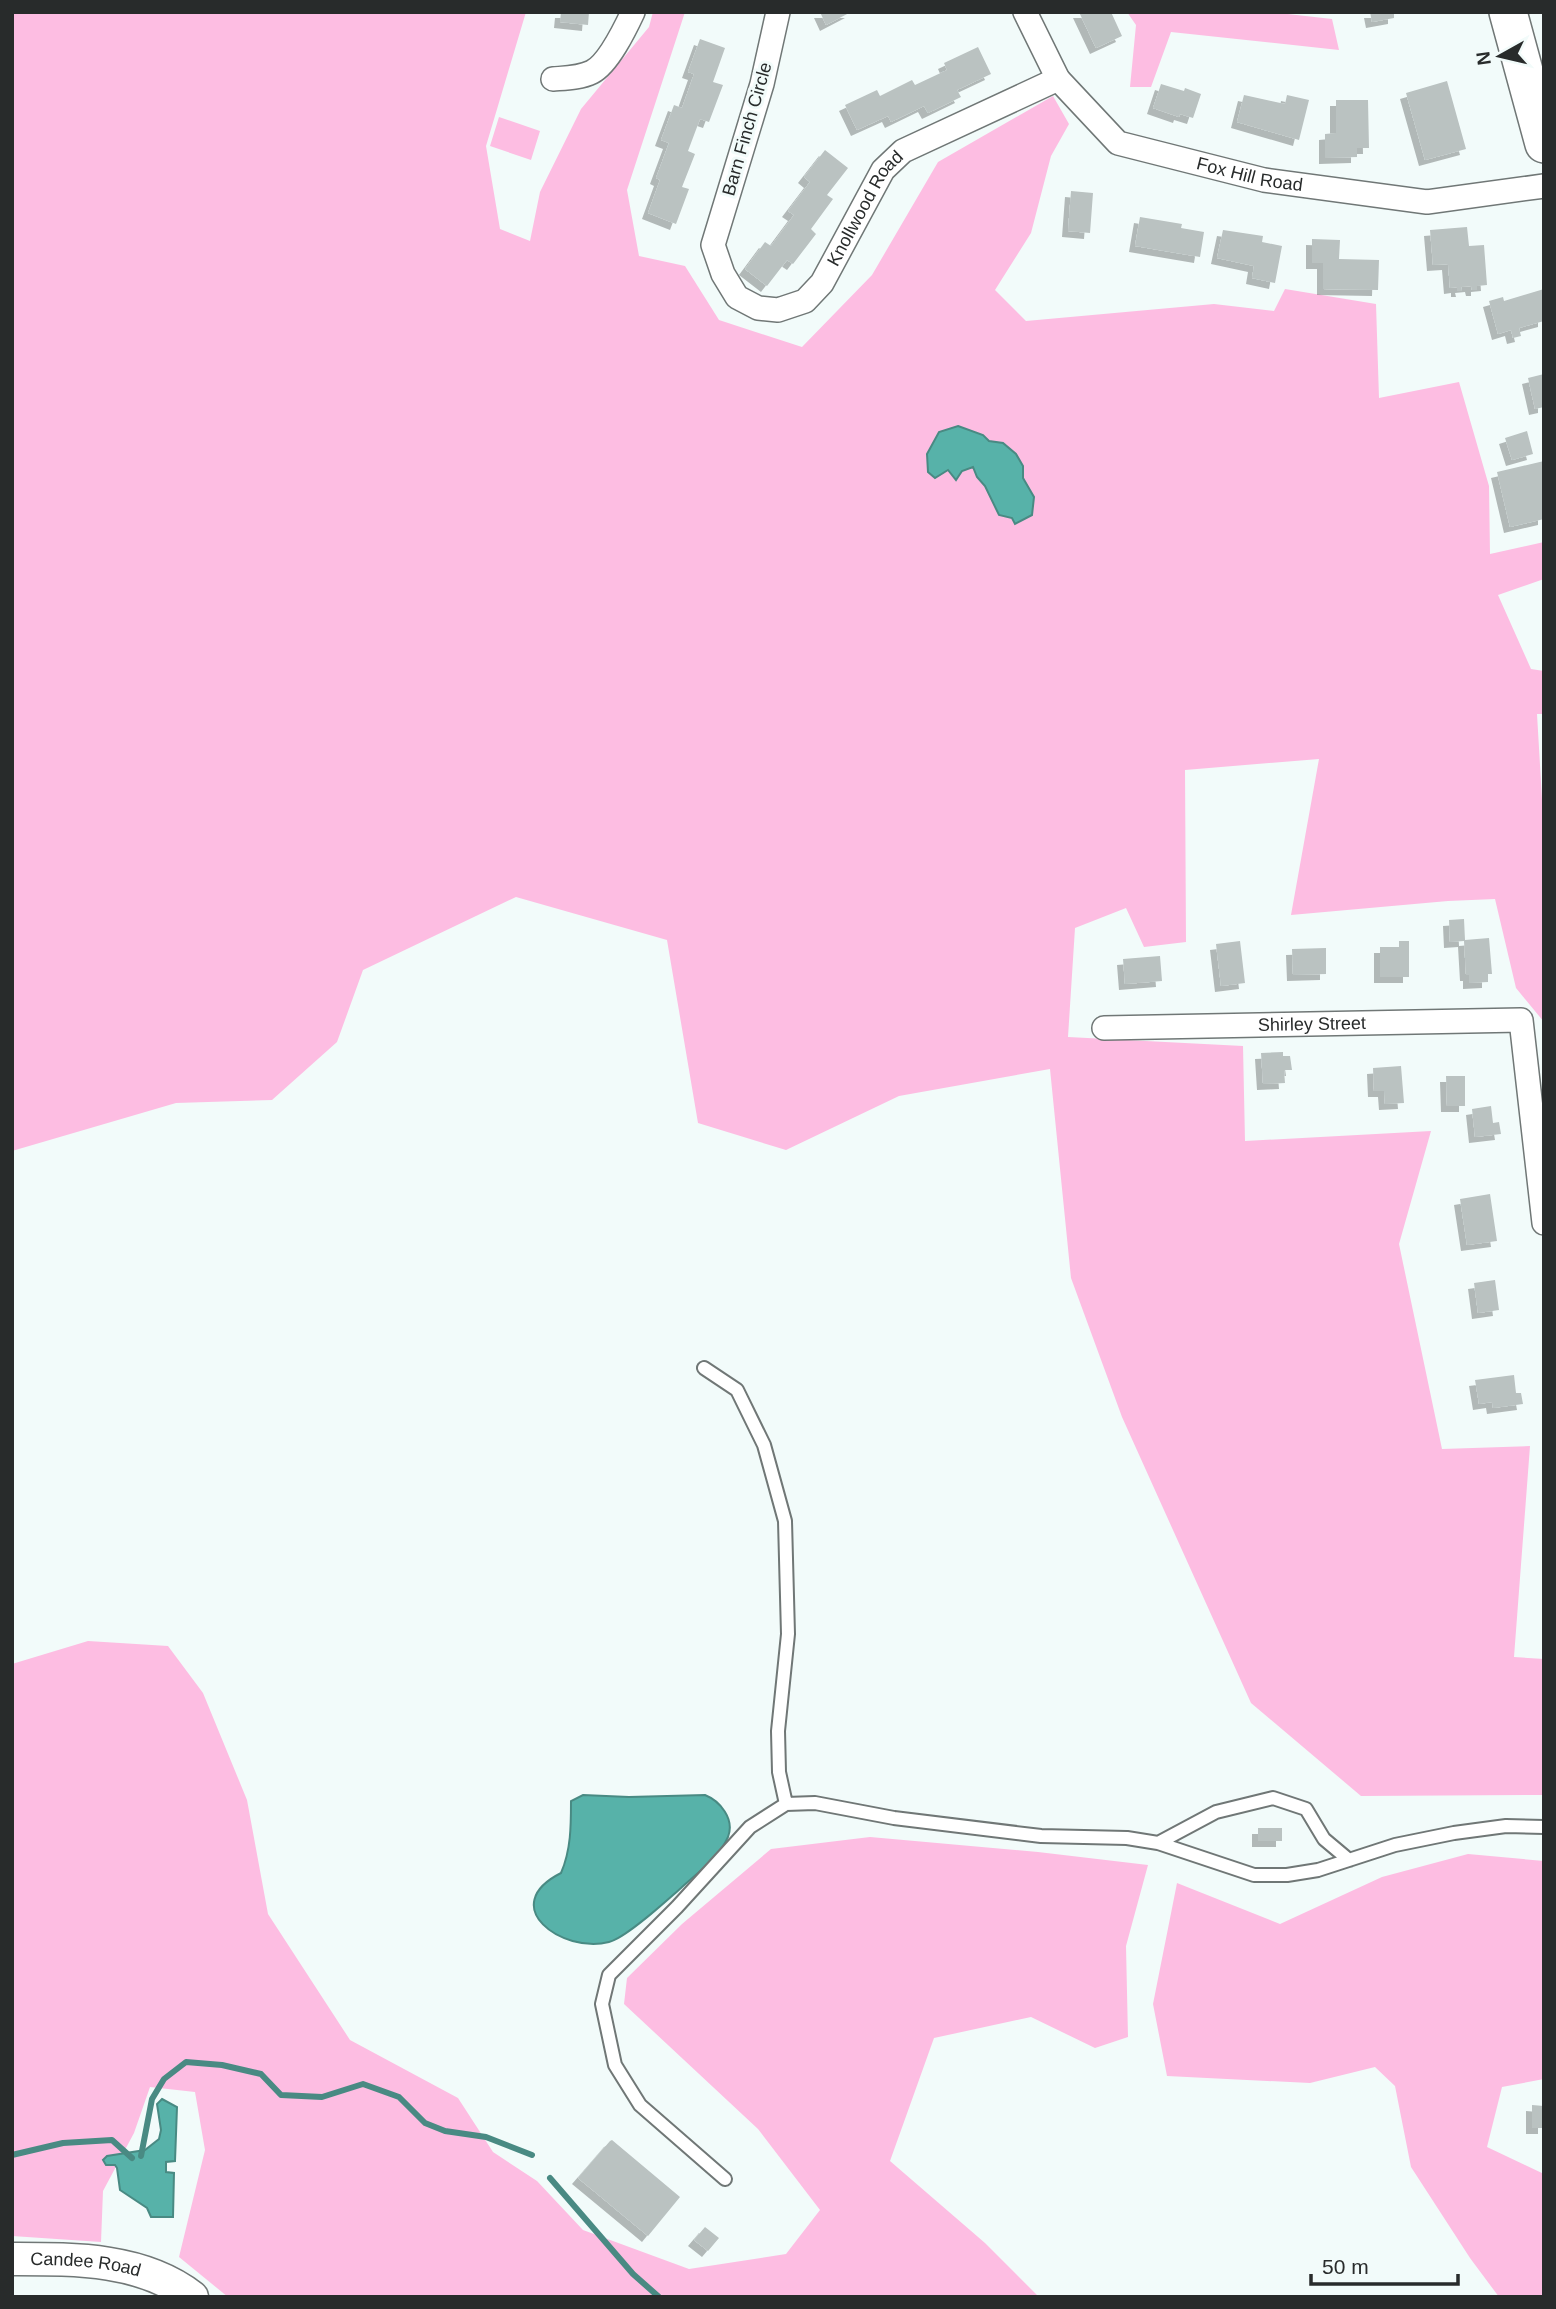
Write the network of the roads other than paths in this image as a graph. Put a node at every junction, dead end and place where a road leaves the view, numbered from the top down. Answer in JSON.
{"nodes":[{"id":1,"x":633,"y":12,"type":"edge"},
{"id":2,"x":778,"y":12,"type":"edge"},
{"id":3,"x":1025,"y":12,"type":"edge"},
{"id":4,"x":1508,"y":12,"type":"edge"},
{"id":5,"x":553,"y":79,"type":"dead end"},
{"id":6,"x":1058,"y":79,"type":"junction"},
{"id":7,"x":1544,"y":144,"type":"edge"},
{"id":8,"x":1544,"y":186,"type":"edge"},
{"id":9,"x":713,"y":245,"type":"joint"},
{"id":10,"x":1104,"y":1028,"type":"dead end"},
{"id":11,"x":1539,"y":1154,"type":"edge"},
{"id":12,"x":1544,"y":1223,"type":"edge"},
{"id":13,"x":704,"y":1368,"type":"dead end"},
{"id":14,"x":786,"y":1804,"type":"junction"},
{"id":15,"x":1544,"y":1827,"type":"edge"},
{"id":16,"x":1158,"y":1843,"type":"junction"},
{"id":17,"x":1349,"y":1860,"type":"junction"},
{"id":18,"x":725,"y":2179,"type":"dead end"},
{"id":19,"x":12,"y":2259,"type":"edge"},
{"id":20,"x":192,"y":2297,"type":"edge"}],
"edges":[{"from":1,"to":5,"type":"street"},
{"from":2,"to":9,"type":"street","name":"Barn Finch Circle"},
{"from":3,"to":6,"type":"street","name":"Fox Hill Road"},
{"from":4,"to":7,"type":"main road"},
{"from":6,"to":8,"type":"street","name":"Fox Hill Road"},
{"from":6,"to":9,"type":"street","name":"Knollwood Road"},
{"from":10,"to":11,"type":"street","name":"Shirley Street"},
{"from":11,"to":12,"type":"street"},
{"from":13,"to":14,"type":"lane"},
{"from":14,"to":16,"type":"lane"},
{"from":14,"to":18,"type":"lane"},
{"from":15,"to":17,"type":"lane"},
{"from":16,"to":17,"type":"lane"},
{"from":16,"to":17,"type":"lane"},
{"from":19,"to":20,"type":"street","name":"Candee Road"}]}
